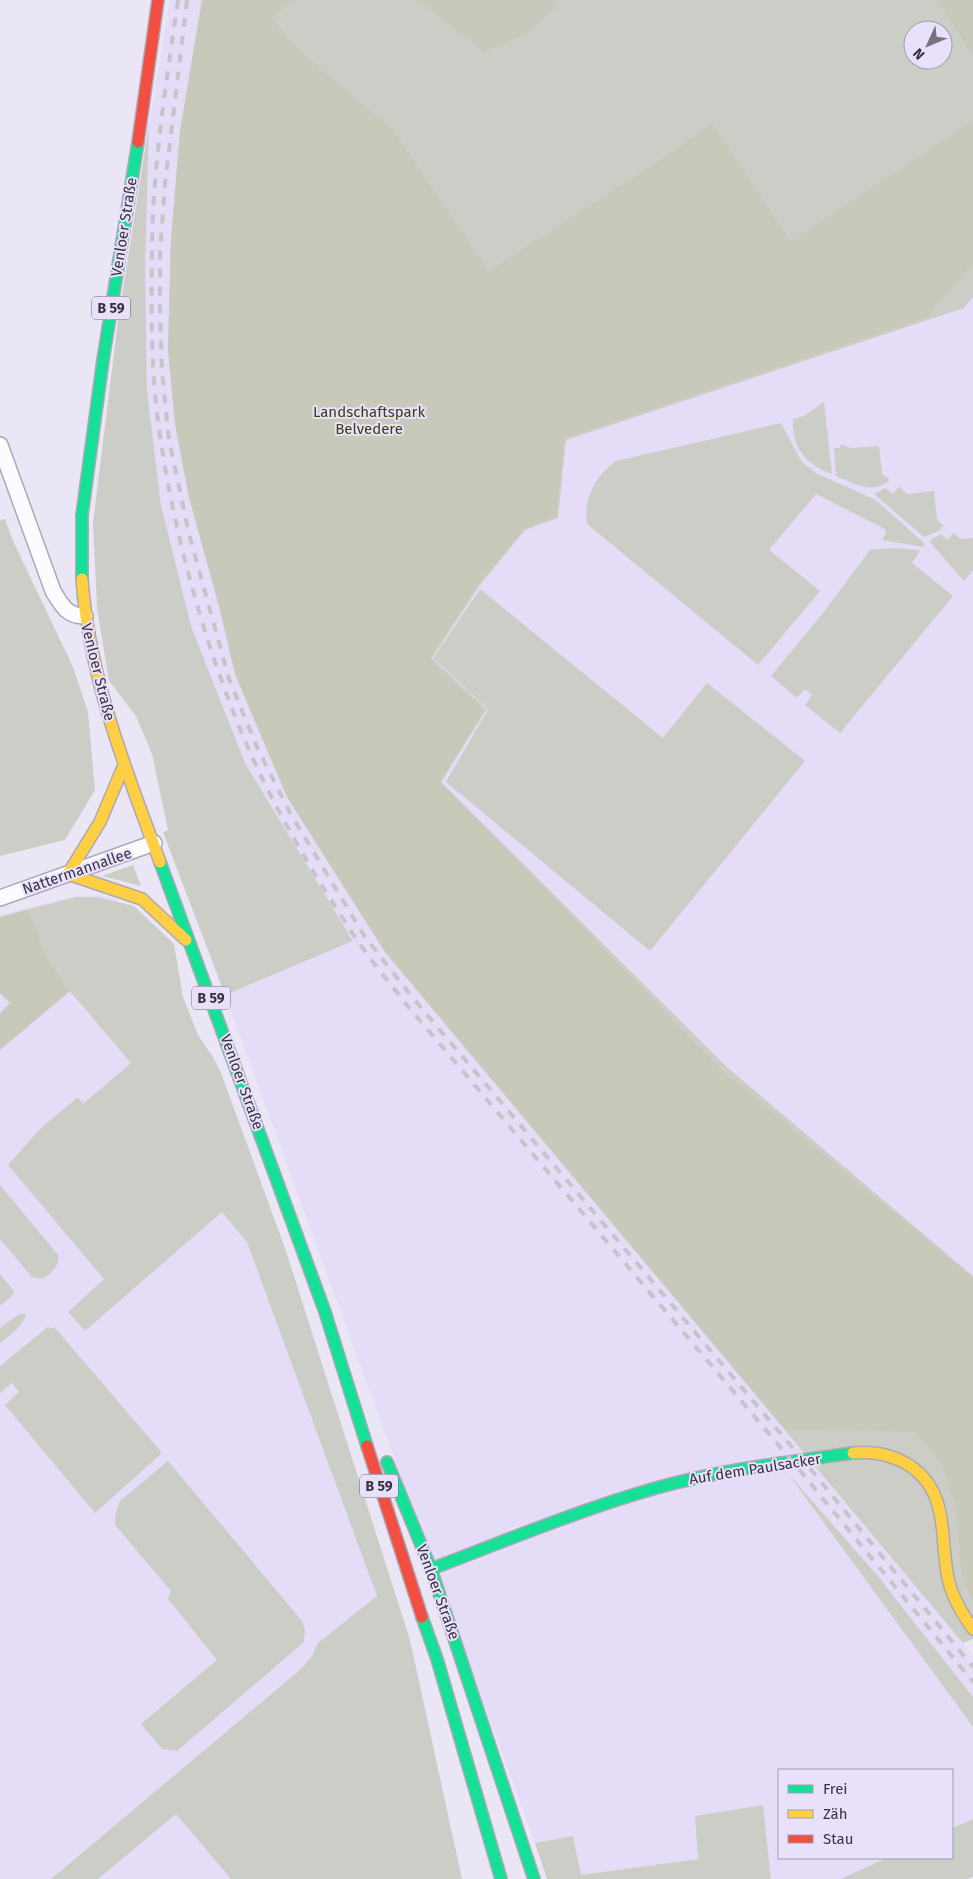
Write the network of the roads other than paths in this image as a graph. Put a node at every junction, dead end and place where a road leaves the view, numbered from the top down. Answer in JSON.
{"nodes":[{"id":1,"x":158,"y":0,"type":"edge"},
{"id":2,"x":0,"y":445,"type":"edge"},
{"id":3,"x":85,"y":616,"type":"junction"},
{"id":4,"x":124,"y":764,"type":"junction"},
{"id":5,"x":154,"y":843,"type":"junction"},
{"id":6,"x":68,"y":874,"type":"junction"},
{"id":7,"x":0,"y":898,"type":"edge"},
{"id":8,"x":191,"y":945,"type":"junction"},
{"id":9,"x":324,"y":1312,"type":"junction"},
{"id":10,"x":431,"y":1569,"type":"junction"},
{"id":11,"x":408,"y":1579,"type":"junction"},
{"id":12,"x":973,"y":1629,"type":"edge"},
{"id":13,"x":501,"y":1879,"type":"edge"},
{"id":14,"x":534,"y":1879,"type":"edge"}],
"edges":[{"from":1,"to":3,"type":"main road","name":"Venloer Straße","number":"B 59"},
{"from":2,"to":3,"type":"street"},
{"from":3,"to":4,"type":"main road","name":"Venloer Straße","number":"B 59"},
{"from":4,"to":5,"type":"main road","name":"Venloer Straße","number":"B 59"},
{"from":4,"to":6,"type":"main road"},
{"from":5,"to":6,"type":"street","name":"Nattermannallee"},
{"from":5,"to":8,"type":"main road","name":"Venloer Straße","number":"B 59"},
{"from":6,"to":7,"type":"street","name":"Nattermannallee"},
{"from":6,"to":8,"type":"main road"},
{"from":8,"to":9,"type":"main road","name":"Venloer Straße","number":"B 59"},
{"from":9,"to":10,"type":"main road","name":"Venloer Straße","number":"B 59"},
{"from":9,"to":11,"type":"main road","name":"Venloer Straße","number":"B 59"},
{"from":10,"to":11,"type":"main road","name":"Auf dem Paulsacker"},
{"from":10,"to":12,"type":"main road","name":"Auf dem Paulsacker"},
{"from":10,"to":14,"type":"main road","name":"Venloer Straße","number":"B 59"},
{"from":11,"to":13,"type":"main road","name":"Venloer Straße","number":"B 59"}]}
